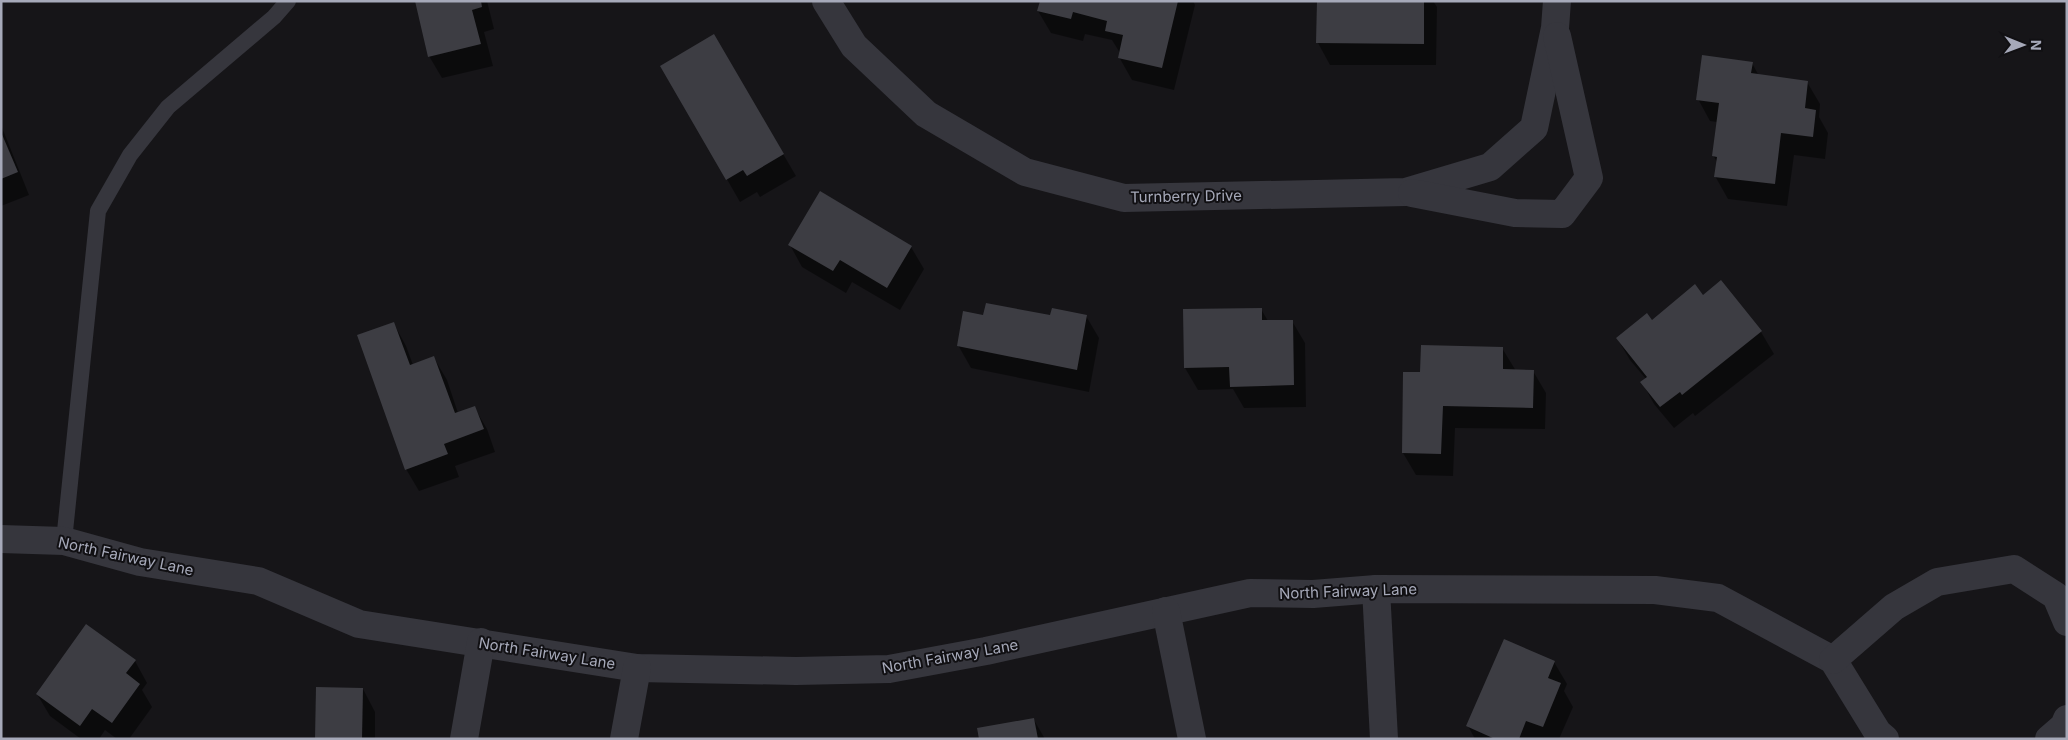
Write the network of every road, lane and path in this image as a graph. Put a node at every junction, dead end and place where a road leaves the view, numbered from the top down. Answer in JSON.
{"nodes":[{"id":1,"x":288,"y":1,"type":"edge"},
{"id":2,"x":826,"y":1,"type":"edge"},
{"id":3,"x":1557,"y":1,"type":"edge"},
{"id":4,"x":1555,"y":28,"type":"junction"},
{"id":5,"x":1406,"y":192,"type":"junction"},
{"id":6,"x":1,"y":539,"type":"edge"},
{"id":7,"x":64,"y":541,"type":"junction"},
{"id":8,"x":1376,"y":589,"type":"junction"},
{"id":9,"x":1166,"y":611,"type":"junction"},
{"id":10,"x":2067,"y":622,"type":"edge"},
{"id":11,"x":482,"y":642,"type":"junction"},
{"id":12,"x":1833,"y":660,"type":"junction"},
{"id":13,"x":637,"y":668,"type":"junction"},
{"id":14,"x":2067,"y":718,"type":"edge"},
{"id":15,"x":464,"y":739,"type":"edge"},
{"id":16,"x":624,"y":739,"type":"edge"},
{"id":17,"x":1192,"y":739,"type":"edge"},
{"id":18,"x":1384,"y":739,"type":"edge"},
{"id":19,"x":1885,"y":739,"type":"edge"},
{"id":20,"x":2049,"y":739,"type":"edge"}],
"edges":[{"from":1,"to":7,"type":"lane"},
{"from":2,"to":5,"type":"street","name":"Turnberry Drive"},
{"from":3,"to":4,"type":"street","name":"Turnberry Drive"},
{"from":4,"to":5,"type":"street","name":"Turnberry Drive"},
{"from":4,"to":5,"type":"street","name":"Turnberry Drive"},
{"from":6,"to":7,"type":"street","name":"North Fairway Lane"},
{"from":7,"to":11,"type":"street","name":"North Fairway Lane"},
{"from":8,"to":9,"type":"street","name":"North Fairway Lane"},
{"from":8,"to":12,"type":"street","name":"North Fairway Lane"},
{"from":8,"to":18,"type":"street"},
{"from":9,"to":13,"type":"street","name":"North Fairway Lane"},
{"from":9,"to":17,"type":"street"},
{"from":10,"to":12,"type":"street"},
{"from":11,"to":13,"type":"street","name":"North Fairway Lane"},
{"from":11,"to":15,"type":"street"},
{"from":12,"to":19,"type":"street"},
{"from":13,"to":16,"type":"street"},
{"from":14,"to":20,"type":"street"}]}
